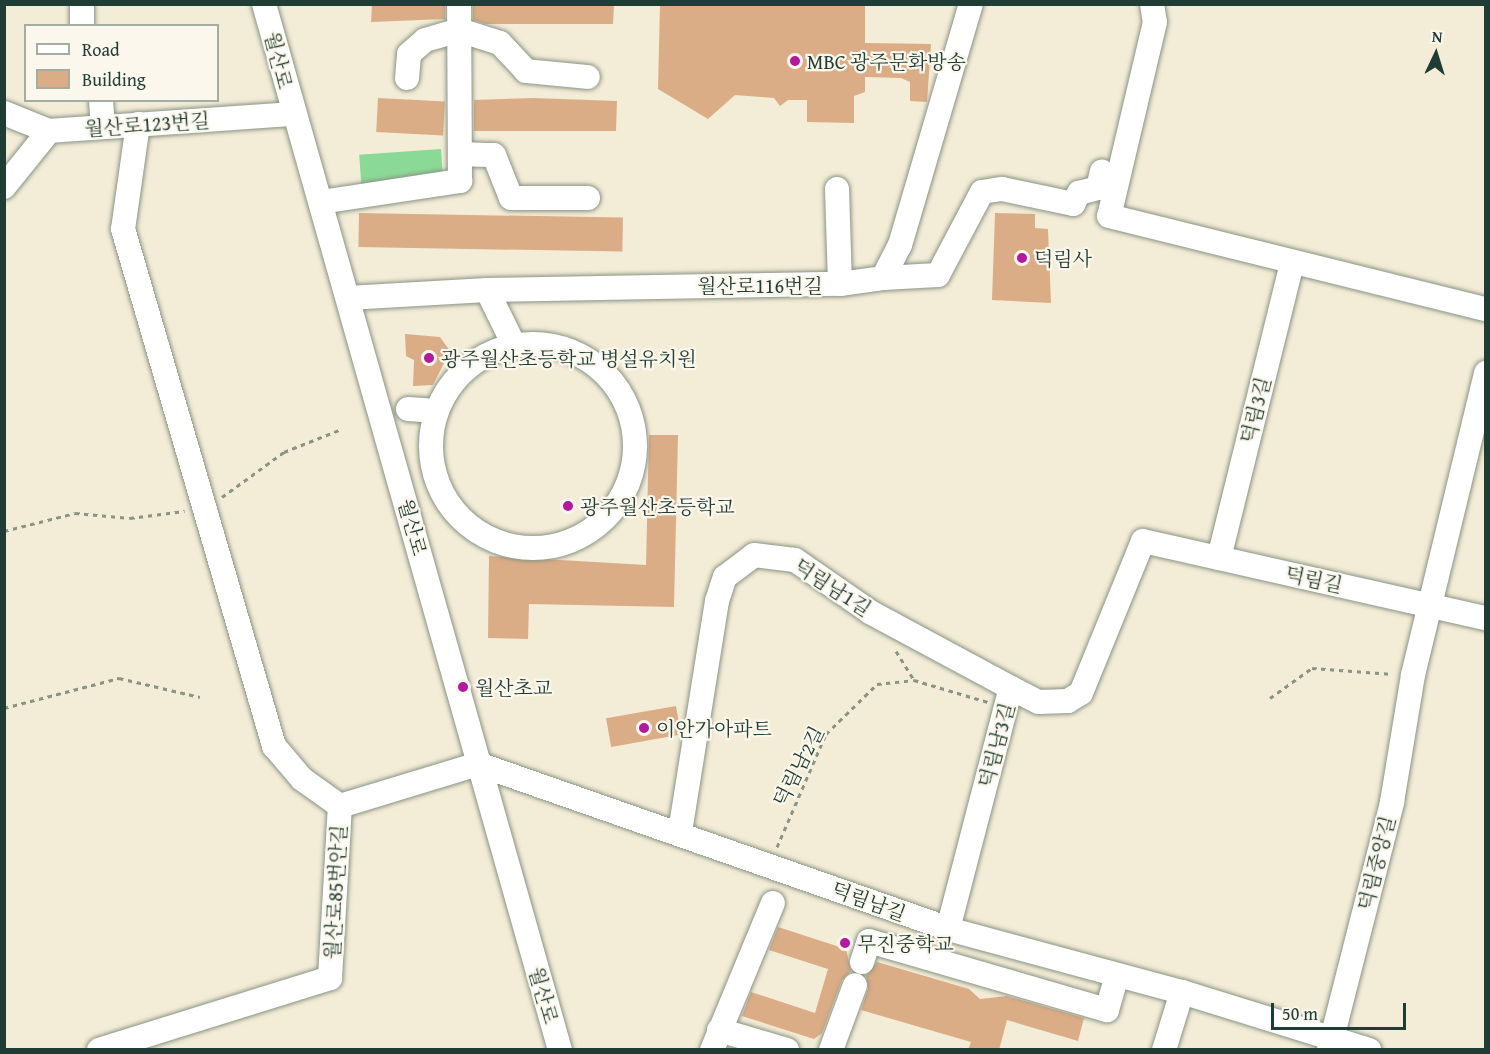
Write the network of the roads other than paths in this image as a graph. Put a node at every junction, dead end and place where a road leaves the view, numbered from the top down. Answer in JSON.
{"nodes":[{"id":1,"x":264,"y":4,"type":"edge"},
{"id":2,"x":459,"y":4,"type":"edge"},
{"id":3,"x":971,"y":4,"type":"edge"},
{"id":4,"x":1152,"y":4,"type":"edge"},
{"id":5,"x":459,"y":30,"type":"junction"},
{"id":6,"x":588,"y":77,"type":"dead end"},
{"id":7,"x":407,"y":78,"type":"dead end"},
{"id":8,"x":101,"y":102,"type":"edge"},
{"id":9,"x":4,"y":113,"type":"edge"},
{"id":10,"x":292,"y":114,"type":"junction"},
{"id":11,"x":138,"y":124,"type":"junction"},
{"id":12,"x":104,"y":126,"type":"junction"},
{"id":13,"x":49,"y":131,"type":"junction"},
{"id":14,"x":460,"y":154,"type":"junction"},
{"id":15,"x":1102,"y":171,"type":"dead end"},
{"id":16,"x":4,"y":187,"type":"edge"},
{"id":17,"x":837,"y":189,"type":"dead end"},
{"id":18,"x":588,"y":198,"type":"dead end"},
{"id":19,"x":321,"y":202,"type":"junction"},
{"id":20,"x":1073,"y":204,"type":"junction"},
{"id":21,"x":1109,"y":216,"type":"junction"},
{"id":22,"x":1292,"y":262,"type":"junction"},
{"id":23,"x":883,"y":278,"type":"junction"},
{"id":24,"x":840,"y":284,"type":"junction"},
{"id":25,"x":348,"y":298,"type":"junction"},
{"id":26,"x":493,"y":299,"type":"junction"},
{"id":27,"x":1485,"y":309,"type":"edge"},
{"id":28,"x":514,"y":345,"type":"junction"},
{"id":29,"x":1485,"y":373,"type":"edge"},
{"id":30,"x":408,"y":409,"type":"dead end"},
{"id":31,"x":437,"y":411,"type":"junction"},
{"id":32,"x":1480,"y":424,"type":"edge"},
{"id":33,"x":1143,"y":541,"type":"joint"},
{"id":34,"x":1219,"y":558,"type":"junction"},
{"id":35,"x":1431,"y":604,"type":"junction"},
{"id":36,"x":1485,"y":618,"type":"edge"},
{"id":37,"x":1008,"y":698,"type":"junction"},
{"id":38,"x":478,"y":764,"type":"junction"},
{"id":39,"x":340,"y":806,"type":"junction"},
{"id":40,"x":680,"y":832,"type":"junction"},
{"id":41,"x":773,"y":903,"type":"dead end"},
{"id":42,"x":948,"y":930,"type":"junction"},
{"id":43,"x":862,"y":962,"type":"dead end"},
{"id":44,"x":1117,"y":975,"type":"junction"},
{"id":45,"x":855,"y":985,"type":"dead end"},
{"id":46,"x":1182,"y":992,"type":"junction"},
{"id":47,"x":1168,"y":1039,"type":"edge"},
{"id":48,"x":715,"y":1040,"type":"edge"},
{"id":49,"x":1330,"y":1044,"type":"edge"},
{"id":50,"x":99,"y":1050,"type":"edge"},
{"id":51,"x":560,"y":1050,"type":"edge"},
{"id":52,"x":787,"y":1050,"type":"edge"},
{"id":53,"x":831,"y":1050,"type":"edge"},
{"id":54,"x":1185,"y":1050,"type":"edge"},
{"id":55,"x":1369,"y":1050,"type":"edge"}],
"edges":[{"from":1,"to":10,"type":"street","name":"월산로"},
{"from":2,"to":5,"type":"street"},
{"from":3,"to":23,"type":"street"},
{"from":4,"to":21,"type":"street"},
{"from":5,"to":6,"type":"street"},
{"from":5,"to":7,"type":"street"},
{"from":5,"to":14,"type":"street"},
{"from":8,"to":12,"type":"street"},
{"from":9,"to":13,"type":"street","name":"월산로123번길"},
{"from":10,"to":11,"type":"street","name":"월산로123번길"},
{"from":10,"to":19,"type":"street","name":"월산로"},
{"from":11,"to":12,"type":"street","name":"월산로123번길"},
{"from":11,"to":39,"type":"street"},
{"from":12,"to":13,"type":"street","name":"월산로123번길"},
{"from":13,"to":16,"type":"street"},
{"from":14,"to":18,"type":"street"},
{"from":14,"to":19,"type":"street"},
{"from":15,"to":20,"type":"street"},
{"from":17,"to":24,"type":"street"},
{"from":19,"to":25,"type":"street","name":"월산로"},
{"from":20,"to":21,"type":"street"},
{"from":20,"to":23,"type":"street","name":"월산로116번길"},
{"from":21,"to":22,"type":"street"},
{"from":22,"to":27,"type":"street"},
{"from":22,"to":34,"type":"street","name":"덕림3길"},
{"from":23,"to":24,"type":"street","name":"월산로116번길"},
{"from":24,"to":26,"type":"street","name":"월산로116번길"},
{"from":25,"to":26,"type":"street","name":"월산로116번길"},
{"from":25,"to":38,"type":"street","name":"월산로"},
{"from":26,"to":28,"type":"street"},
{"from":28,"to":31,"type":"street"},
{"from":28,"to":31,"type":"street"},
{"from":29,"to":32,"type":"street","name":"덕림중앙길"},
{"from":30,"to":31,"type":"street"},
{"from":32,"to":35,"type":"street","name":"덕림중앙길"},
{"from":33,"to":34,"type":"street","name":"덕림길"},
{"from":33,"to":37,"type":"street","name":"덕림남3길"},
{"from":34,"to":35,"type":"street","name":"덕림길"},
{"from":35,"to":36,"type":"street","name":"덕림길"},
{"from":35,"to":49,"type":"street","name":"덕림중앙길"},
{"from":37,"to":40,"type":"street","name":"덕림남1길"},
{"from":37,"to":42,"type":"street","name":"덕림남3길"},
{"from":38,"to":39,"type":"street"},
{"from":38,"to":40,"type":"street","name":"덕림남길"},
{"from":38,"to":51,"type":"street","name":"월산로"},
{"from":39,"to":50,"type":"street","name":"월산로85번안길"},
{"from":40,"to":42,"type":"street","name":"덕림남길"},
{"from":41,"to":48,"type":"street"},
{"from":42,"to":44,"type":"street","name":"덕림남길"},
{"from":43,"to":44,"type":"street"},
{"from":44,"to":46,"type":"street","name":"덕림남길"},
{"from":45,"to":53,"type":"street"},
{"from":46,"to":47,"type":"street"},
{"from":46,"to":49,"type":"street","name":"덕림남길"},
{"from":47,"to":54,"type":"street"},
{"from":48,"to":52,"type":"street"},
{"from":49,"to":55,"type":"street","name":"덕림남길"}]}
